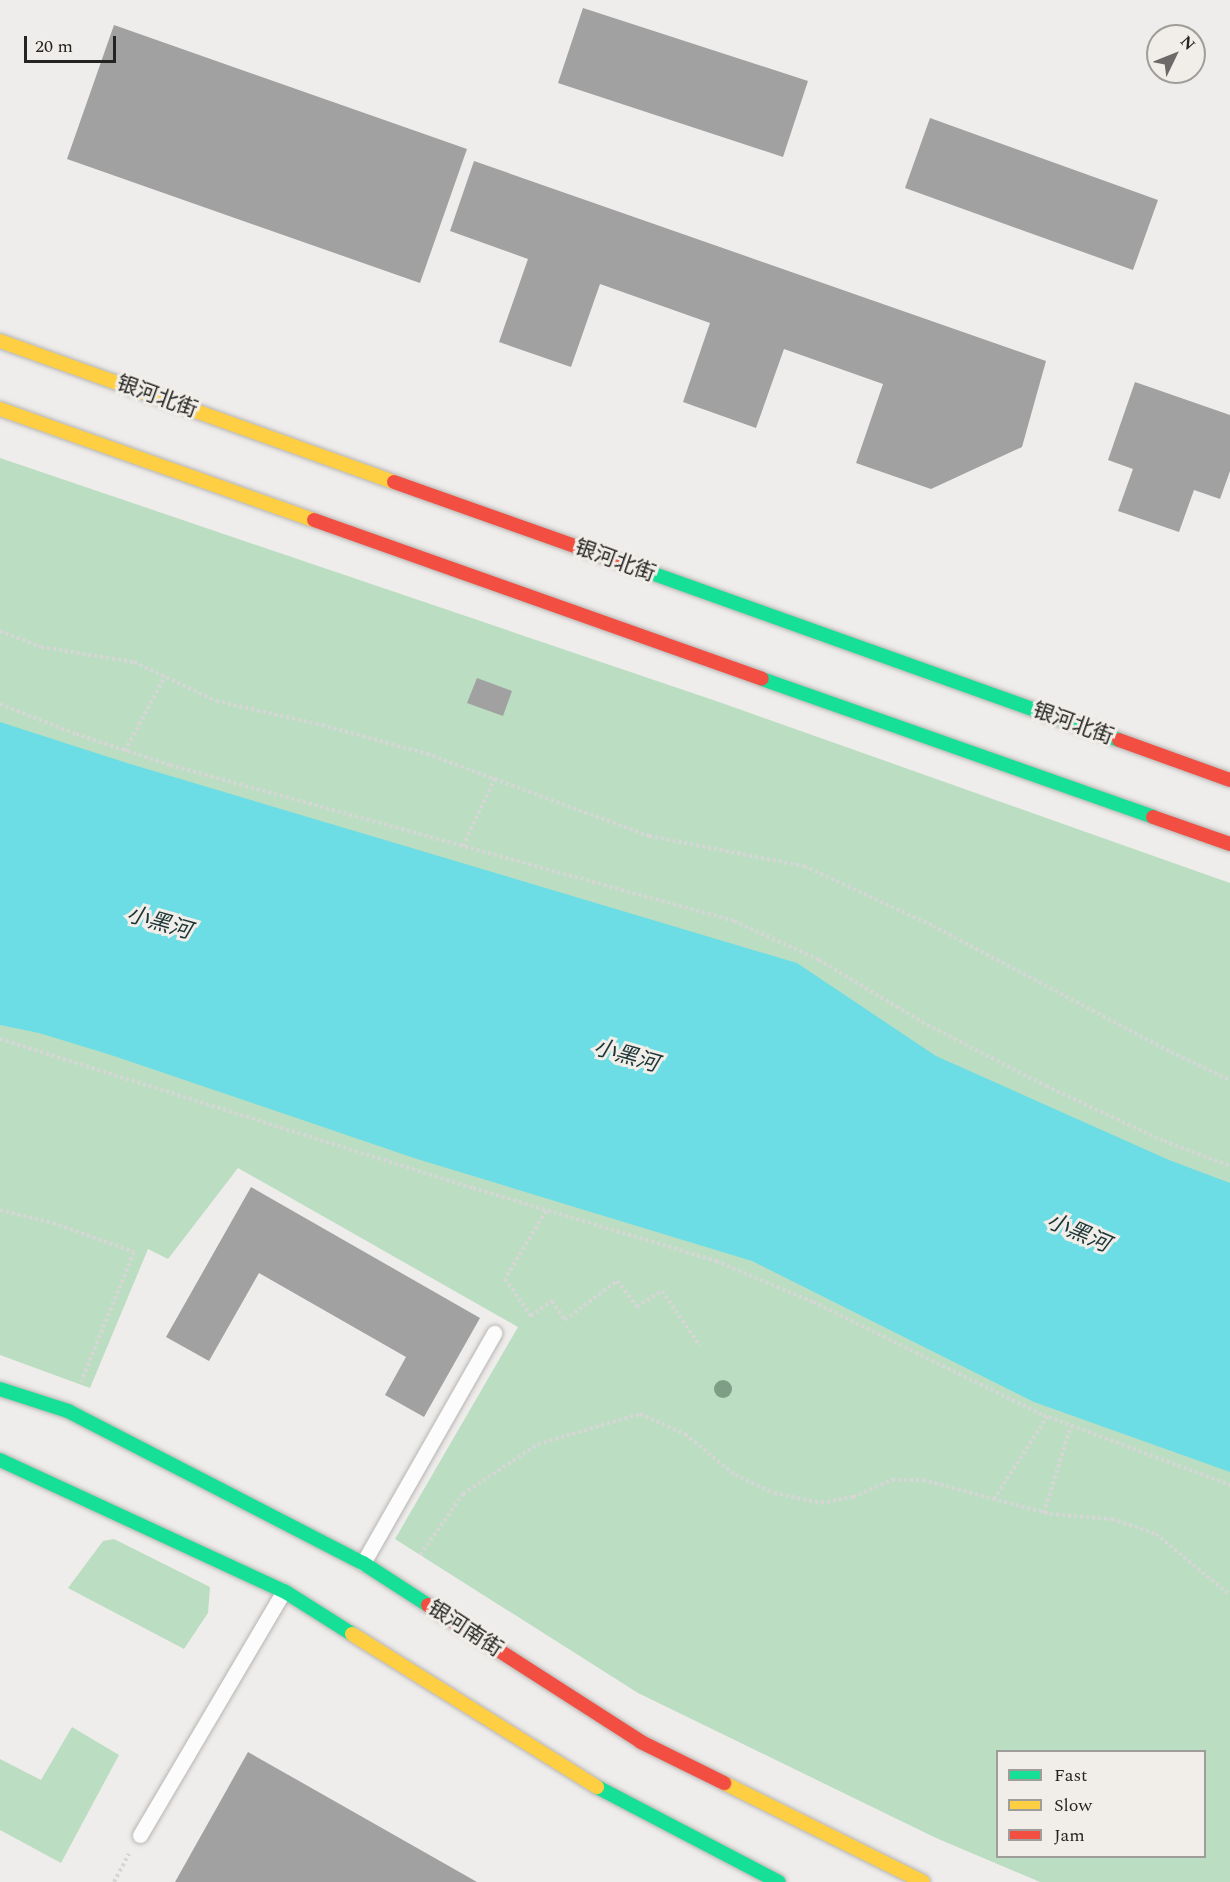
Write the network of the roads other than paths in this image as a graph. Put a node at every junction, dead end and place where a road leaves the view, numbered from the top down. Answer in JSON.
{"nodes":[{"id":1,"x":0,"y":341,"type":"edge"},
{"id":2,"x":0,"y":409,"type":"edge"},
{"id":3,"x":1230,"y":780,"type":"edge"},
{"id":4,"x":1230,"y":844,"type":"edge"},
{"id":5,"x":494,"y":1333,"type":"dead end"},
{"id":6,"x":0,"y":1389,"type":"edge"},
{"id":7,"x":0,"y":1460,"type":"edge"},
{"id":8,"x":363,"y":1563,"type":"junction"},
{"id":9,"x":284,"y":1591,"type":"junction"},
{"id":10,"x":140,"y":1834,"type":"road end"},
{"id":11,"x":778,"y":1882,"type":"edge"},
{"id":12,"x":923,"y":1882,"type":"edge"}],
"edges":[{"from":1,"to":3,"type":"main road","name":"银河北街"},
{"from":2,"to":4,"type":"main road"},
{"from":5,"to":8,"type":"lane"},
{"from":6,"to":8,"type":"main road","name":"银河南街"},
{"from":7,"to":9,"type":"main road"},
{"from":8,"to":12,"type":"main road","name":"银河南街"},
{"from":9,"to":10,"type":"lane"},
{"from":9,"to":11,"type":"main road"}]}
